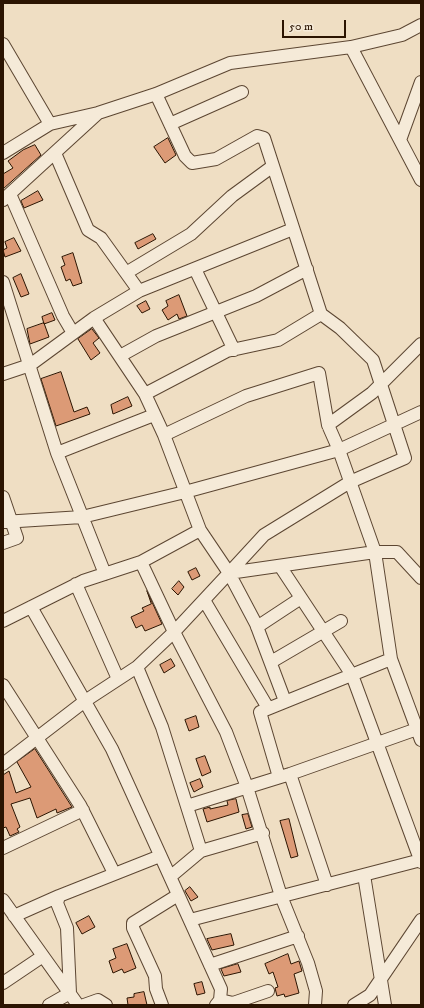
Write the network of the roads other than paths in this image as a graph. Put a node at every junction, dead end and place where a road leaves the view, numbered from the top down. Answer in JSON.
{"nodes":[{"id":1,"x":421,"y":25,"type":"edge"},
{"id":2,"x":351,"y":47,"type":"junction"},
{"id":3,"x":5,"y":50,"type":"edge"},
{"id":4,"x":421,"y":82,"type":"edge"},
{"id":5,"x":242,"y":92,"type":"dead end"},
{"id":6,"x":156,"y":94,"type":"junction"},
{"id":7,"x":98,"y":113,"type":"junction"},
{"id":8,"x":50,"y":124,"type":"junction"},
{"id":9,"x":170,"y":124,"type":"junction"},
{"id":10,"x":400,"y":140,"type":"junction"},
{"id":11,"x":3,"y":153,"type":"edge"},
{"id":12,"x":55,"y":153,"type":"junction"},
{"id":13,"x":273,"y":166,"type":"junction"},
{"id":14,"x":421,"y":180,"type":"edge"},
{"id":15,"x":7,"y":197,"type":"edge"},
{"id":16,"x":293,"y":229,"type":"junction"},
{"id":17,"x":194,"y":269,"type":"junction"},
{"id":18,"x":307,"y":269,"type":"junction"},
{"id":19,"x":126,"y":273,"type":"junction"},
{"id":20,"x":3,"y":282,"type":"edge"},
{"id":21,"x":139,"y":291,"type":"junction"},
{"id":22,"x":216,"y":312,"type":"junction"},
{"id":23,"x":322,"y":314,"type":"junction"},
{"id":24,"x":94,"y":318,"type":"junction"},
{"id":25,"x":73,"y":333,"type":"junction"},
{"id":26,"x":421,"y":344,"type":"edge"},
{"id":27,"x":234,"y":350,"type":"junction"},
{"id":28,"x":120,"y":356,"type":"junction"},
{"id":29,"x":30,"y":365,"type":"junction"},
{"id":30,"x":3,"y":374,"type":"edge"},
{"id":31,"x":381,"y":384,"type":"junction"},
{"id":32,"x":145,"y":394,"type":"junction"},
{"id":33,"x":421,"y":412,"type":"edge"},
{"id":34,"x":154,"y":415,"type":"junction"},
{"id":35,"x":328,"y":425,"type":"junction"},
{"id":36,"x":394,"y":425,"type":"junction"},
{"id":37,"x":164,"y":435,"type":"junction"},
{"id":38,"x":339,"y":450,"type":"junction"},
{"id":39,"x":57,"y":453,"type":"junction"},
{"id":40,"x":350,"y":482,"type":"junction"},
{"id":41,"x":185,"y":492,"type":"junction"},
{"id":42,"x":3,"y":497,"type":"edge"},
{"id":43,"x":82,"y":517,"type":"junction"},
{"id":44,"x":7,"y":522,"type":"edge"},
{"id":45,"x":200,"y":530,"type":"junction"},
{"id":46,"x":3,"y":543,"type":"edge"},
{"id":47,"x":375,"y":552,"type":"junction"},
{"id":48,"x":141,"y":562,"type":"junction"},
{"id":49,"x":280,"y":566,"type":"junction"},
{"id":50,"x":229,"y":573,"type":"junction"},
{"id":51,"x":105,"y":574,"type":"junction"},
{"id":52,"x":421,"y":578,"type":"edge"},
{"id":53,"x":76,"y":584,"type":"junction"},
{"id":54,"x":301,"y":598,"type":"junction"},
{"id":55,"x":204,"y":600,"type":"junction"},
{"id":56,"x":31,"y":607,"type":"junction"},
{"id":57,"x":3,"y":621,"type":"edge"},
{"id":58,"x":340,"y":621,"type":"dead end"},
{"id":59,"x":257,"y":627,"type":"junction"},
{"id":60,"x":323,"y":631,"type":"junction"},
{"id":61,"x":174,"y":632,"type":"junction"},
{"id":62,"x":391,"y":659,"type":"junction"},
{"id":63,"x":271,"y":662,"type":"junction"},
{"id":64,"x":137,"y":667,"type":"junction"},
{"id":65,"x":352,"y":675,"type":"junction"},
{"id":66,"x":118,"y":679,"type":"junction"},
{"id":67,"x":3,"y":685,"type":"edge"},
{"id":68,"x":85,"y":701,"type":"junction"},
{"id":69,"x":285,"y":701,"type":"junction"},
{"id":70,"x":268,"y":708,"type":"junction"},
{"id":71,"x":419,"y":734,"type":"edge"},
{"id":72,"x":36,"y":738,"type":"junction"},
{"id":73,"x":377,"y":743,"type":"junction"},
{"id":74,"x":3,"y":764,"type":"edge"},
{"id":75,"x":284,"y":775,"type":"junction"},
{"id":76,"x":247,"y":787,"type":"junction"},
{"id":77,"x":188,"y":806,"type":"junction"},
{"id":78,"x":83,"y":810,"type":"junction"},
{"id":79,"x":263,"y":833,"type":"junction"},
{"id":80,"x":3,"y":848,"type":"edge"},
{"id":81,"x":201,"y":851,"type":"junction"},
{"id":82,"x":160,"y":856,"type":"junction"},
{"id":83,"x":421,"y":860,"type":"edge"},
{"id":84,"x":114,"y":873,"type":"junction"},
{"id":85,"x":364,"y":875,"type":"junction"},
{"id":86,"x":170,"y":877,"type":"junction"},
{"id":87,"x":327,"y":885,"type":"junction"},
{"id":88,"x":178,"y":895,"type":"junction"},
{"id":89,"x":59,"y":896,"type":"junction"},
{"id":90,"x":281,"y":896,"type":"junction"},
{"id":91,"x":4,"y":903,"type":"edge"},
{"id":92,"x":14,"y":916,"type":"junction"},
{"id":93,"x":190,"y":920,"type":"junction"},
{"id":94,"x":421,"y":920,"type":"edge"},
{"id":95,"x":298,"y":936,"type":"junction"},
{"id":96,"x":43,"y":956,"type":"junction"},
{"id":97,"x":210,"y":965,"type":"junction"},
{"id":98,"x":381,"y":980,"type":"junction"},
{"id":99,"x":3,"y":983,"type":"edge"},
{"id":100,"x":268,"y":991,"type":"dead end"},
{"id":101,"x":70,"y":993,"type":"junction"},
{"id":102,"x":218,"y":1003,"type":"edge"},
{"id":103,"x":49,"y":1005,"type":"edge"},
{"id":104,"x":78,"y":1005,"type":"edge"},
{"id":105,"x":84,"y":1005,"type":"edge"},
{"id":106,"x":106,"y":1005,"type":"edge"},
{"id":107,"x":162,"y":1005,"type":"edge"},
{"id":108,"x":315,"y":1005,"type":"edge"},
{"id":109,"x":354,"y":1005,"type":"edge"},
{"id":110,"x":385,"y":1005,"type":"edge"}],
"edges":[{"from":1,"to":2,"type":"street"},
{"from":2,"to":6,"type":"street"},
{"from":2,"to":10,"type":"street"},
{"from":3,"to":8,"type":"street"},
{"from":4,"to":10,"type":"street"},
{"from":5,"to":9,"type":"street"},
{"from":6,"to":7,"type":"street"},
{"from":6,"to":9,"type":"street"},
{"from":7,"to":8,"type":"street"},
{"from":7,"to":12,"type":"street"},
{"from":8,"to":11,"type":"street"},
{"from":9,"to":13,"type":"street"},
{"from":10,"to":14,"type":"street"},
{"from":12,"to":15,"type":"street"},
{"from":12,"to":19,"type":"street"},
{"from":13,"to":16,"type":"street"},
{"from":13,"to":19,"type":"street"},
{"from":15,"to":25,"type":"street"},
{"from":16,"to":17,"type":"street"},
{"from":16,"to":18,"type":"street"},
{"from":17,"to":21,"type":"street"},
{"from":17,"to":22,"type":"street"},
{"from":18,"to":22,"type":"street"},
{"from":18,"to":23,"type":"street"},
{"from":19,"to":21,"type":"street"},
{"from":20,"to":29,"type":"street"},
{"from":21,"to":24,"type":"street"},
{"from":22,"to":27,"type":"street"},
{"from":22,"to":28,"type":"street"},
{"from":23,"to":27,"type":"street"},
{"from":23,"to":31,"type":"street"},
{"from":24,"to":25,"type":"street"},
{"from":24,"to":28,"type":"street"},
{"from":25,"to":29,"type":"street"},
{"from":26,"to":31,"type":"street"},
{"from":27,"to":32,"type":"street"},
{"from":28,"to":32,"type":"street"},
{"from":29,"to":30,"type":"street"},
{"from":29,"to":39,"type":"street"},
{"from":31,"to":35,"type":"street"},
{"from":31,"to":36,"type":"street"},
{"from":32,"to":34,"type":"street"},
{"from":33,"to":36,"type":"street"},
{"from":34,"to":37,"type":"street"},
{"from":34,"to":39,"type":"street"},
{"from":35,"to":37,"type":"street"},
{"from":35,"to":38,"type":"street"},
{"from":36,"to":38,"type":"street"},
{"from":36,"to":40,"type":"street"},
{"from":37,"to":41,"type":"street"},
{"from":38,"to":40,"type":"street"},
{"from":38,"to":41,"type":"street"},
{"from":39,"to":43,"type":"street"},
{"from":40,"to":47,"type":"street"},
{"from":40,"to":50,"type":"street"},
{"from":41,"to":43,"type":"street"},
{"from":41,"to":45,"type":"street"},
{"from":42,"to":44,"type":"street"},
{"from":43,"to":44,"type":"street"},
{"from":43,"to":51,"type":"street"},
{"from":44,"to":46,"type":"street"},
{"from":45,"to":48,"type":"street"},
{"from":45,"to":50,"type":"street"},
{"from":47,"to":49,"type":"street"},
{"from":47,"to":52,"type":"street"},
{"from":47,"to":62,"type":"street"},
{"from":48,"to":51,"type":"street"},
{"from":48,"to":61,"type":"street"},
{"from":49,"to":50,"type":"street"},
{"from":49,"to":54,"type":"street"},
{"from":50,"to":55,"type":"street"},
{"from":50,"to":59,"type":"street"},
{"from":51,"to":53,"type":"street"},
{"from":53,"to":56,"type":"street"},
{"from":53,"to":66,"type":"street"},
{"from":54,"to":59,"type":"street"},
{"from":54,"to":60,"type":"street"},
{"from":55,"to":61,"type":"street"},
{"from":55,"to":70,"type":"street"},
{"from":56,"to":57,"type":"street"},
{"from":56,"to":68,"type":"street"},
{"from":58,"to":60,"type":"street"},
{"from":59,"to":63,"type":"street"},
{"from":60,"to":63,"type":"street"},
{"from":60,"to":65,"type":"street"},
{"from":61,"to":64,"type":"street"},
{"from":61,"to":76,"type":"street"},
{"from":62,"to":65,"type":"street"},
{"from":62,"to":71,"type":"street"},
{"from":63,"to":69,"type":"street"},
{"from":64,"to":66,"type":"street"},
{"from":64,"to":77,"type":"street"},
{"from":65,"to":69,"type":"street"},
{"from":65,"to":73,"type":"street"},
{"from":66,"to":68,"type":"street"},
{"from":67,"to":72,"type":"street"},
{"from":68,"to":72,"type":"street"},
{"from":68,"to":82,"type":"street"},
{"from":69,"to":70,"type":"street"},
{"from":70,"to":75,"type":"street"},
{"from":71,"to":73,"type":"street"},
{"from":72,"to":74,"type":"street"},
{"from":72,"to":78,"type":"street"},
{"from":73,"to":75,"type":"street"},
{"from":73,"to":83,"type":"street"},
{"from":75,"to":76,"type":"street"},
{"from":75,"to":87,"type":"street"},
{"from":76,"to":77,"type":"street"},
{"from":76,"to":79,"type":"street"},
{"from":77,"to":81,"type":"street"},
{"from":78,"to":80,"type":"street"},
{"from":78,"to":84,"type":"street"},
{"from":79,"to":81,"type":"street"},
{"from":79,"to":90,"type":"street"},
{"from":81,"to":86,"type":"street"},
{"from":82,"to":84,"type":"street"},
{"from":82,"to":86,"type":"street"},
{"from":83,"to":85,"type":"street"},
{"from":84,"to":89,"type":"street"},
{"from":85,"to":87,"type":"street"},
{"from":85,"to":98,"type":"street"},
{"from":86,"to":88,"type":"street"},
{"from":87,"to":90,"type":"street"},
{"from":88,"to":93,"type":"street"},
{"from":88,"to":107,"type":"street"},
{"from":89,"to":92,"type":"street"},
{"from":89,"to":101,"type":"street"},
{"from":90,"to":93,"type":"street"},
{"from":90,"to":95,"type":"street"},
{"from":91,"to":92,"type":"street"},
{"from":92,"to":96,"type":"street"},
{"from":93,"to":97,"type":"street"},
{"from":94,"to":98,"type":"street"},
{"from":95,"to":97,"type":"street"},
{"from":95,"to":108,"type":"street"},
{"from":96,"to":99,"type":"street"},
{"from":96,"to":101,"type":"street"},
{"from":97,"to":102,"type":"street"},
{"from":98,"to":109,"type":"street"},
{"from":98,"to":110,"type":"street"},
{"from":100,"to":102,"type":"street"},
{"from":101,"to":103,"type":"street"},
{"from":101,"to":104,"type":"street"},
{"from":105,"to":106,"type":"street"}]}
